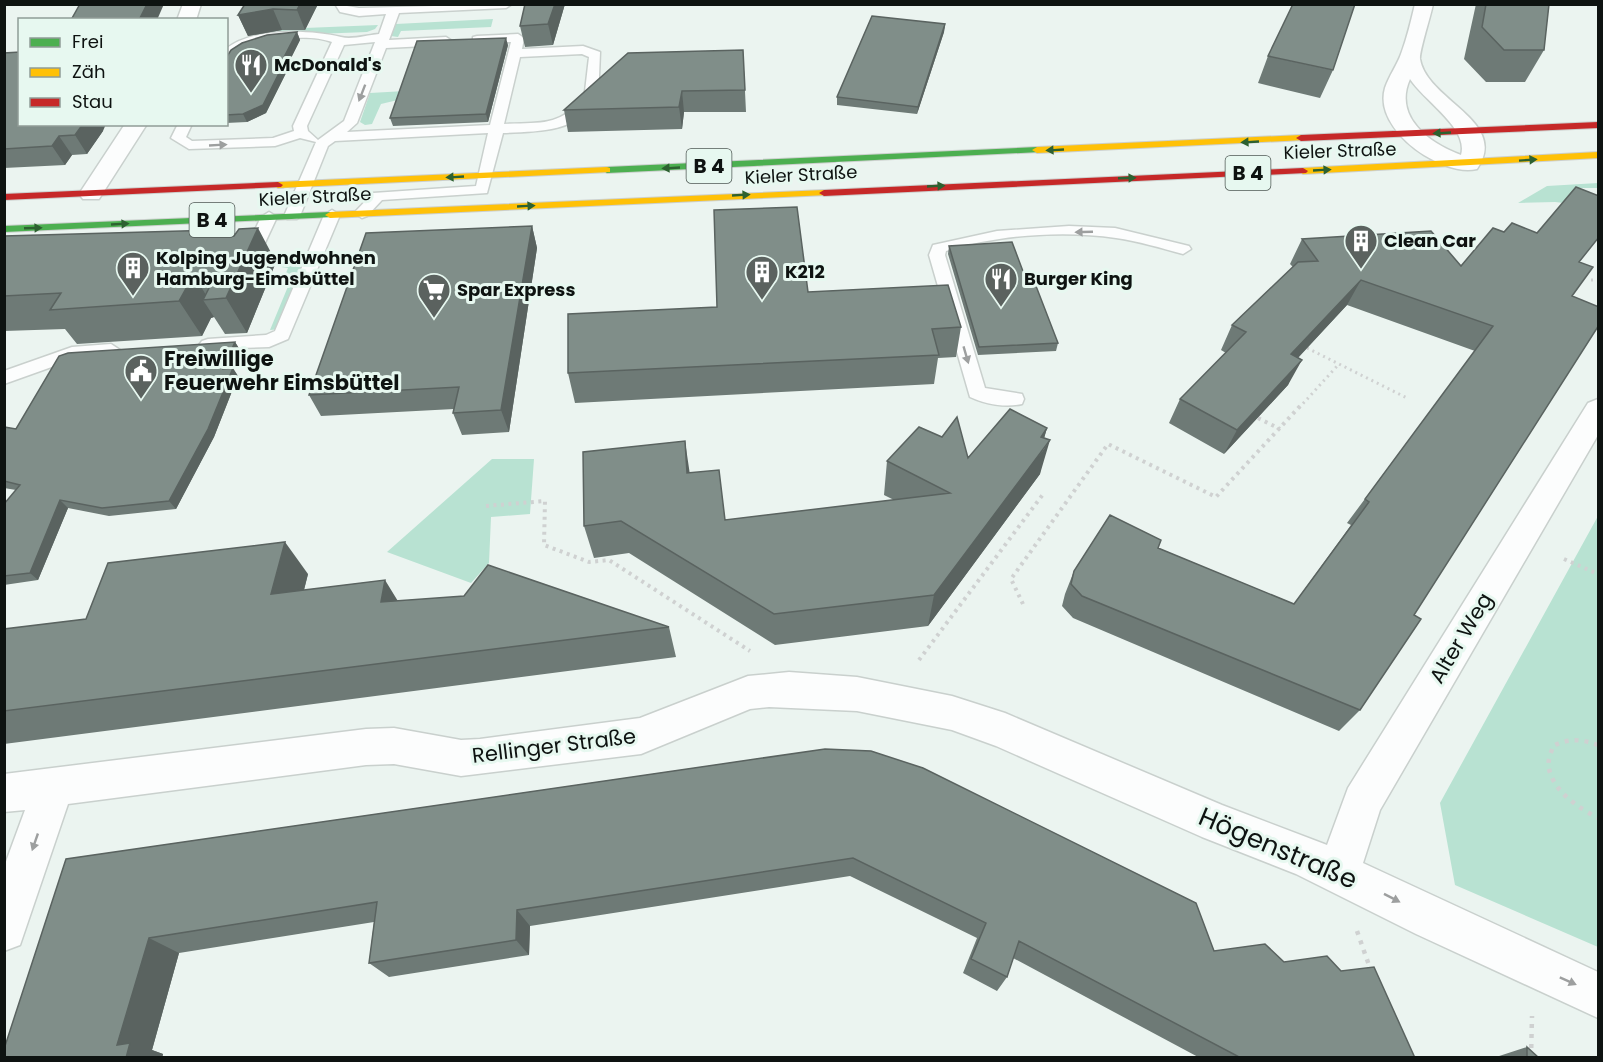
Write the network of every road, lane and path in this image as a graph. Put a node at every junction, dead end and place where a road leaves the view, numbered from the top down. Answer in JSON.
{"nodes":[{"id":1,"x":341,"y":4,"type":"edge"},
{"id":2,"x":506,"y":4,"type":"edge"},
{"id":3,"x":1424,"y":4,"type":"edge"},
{"id":4,"x":394,"y":10,"type":"junction"},
{"id":5,"x":382,"y":40,"type":"junction"},
{"id":6,"x":339,"y":41,"type":"junction"},
{"id":7,"x":514,"y":53,"type":"junction"},
{"id":8,"x":228,"y":54,"type":"edge"},
{"id":9,"x":1410,"y":58,"type":"junction"},
{"id":10,"x":1599,"y":125,"type":"edge"},
{"id":11,"x":135,"y":126,"type":"edge"},
{"id":12,"x":183,"y":126,"type":"edge"},
{"id":13,"x":497,"y":130,"type":"junction"},
{"id":14,"x":1471,"y":132,"type":"junction"},
{"id":15,"x":301,"y":133,"type":"junction"},
{"id":16,"x":1413,"y":134,"type":"junction"},
{"id":17,"x":328,"y":141,"type":"junction"},
{"id":18,"x":1599,"y":155,"type":"edge"},
{"id":19,"x":1469,"y":164,"type":"junction"},
{"id":20,"x":487,"y":176,"type":"junction"},
{"id":21,"x":304,"y":184,"type":"junction"},
{"id":22,"x":92,"y":194,"type":"junction"},
{"id":23,"x":4,"y":198,"type":"edge"},
{"id":24,"x":362,"y":213,"type":"junction"},
{"id":25,"x":332,"y":214,"type":"junction"},
{"id":26,"x":292,"y":216,"type":"junction"},
{"id":27,"x":269,"y":217,"type":"junction"},
{"id":28,"x":4,"y":229,"type":"edge"},
{"id":29,"x":1183,"y":249,"type":"dead end"},
{"id":30,"x":247,"y":264,"type":"edge"},
{"id":31,"x":1591,"y":280,"type":"edge"},
{"id":32,"x":1599,"y":280,"type":"edge"},
{"id":33,"x":186,"y":346,"type":"edge"},
{"id":34,"x":1307,"y":348,"type":"edge"},
{"id":35,"x":129,"y":349,"type":"edge"},
{"id":36,"x":1339,"y":364,"type":"junction"},
{"id":37,"x":4,"y":378,"type":"edge"},
{"id":38,"x":1407,"y":398,"type":"dead end"},
{"id":39,"x":1015,"y":399,"type":"dead end"},
{"id":40,"x":1599,"y":410,"type":"edge"},
{"id":41,"x":1258,"y":418,"type":"edge"},
{"id":42,"x":1280,"y":429,"type":"junction"},
{"id":43,"x":1044,"y":493,"type":"edge"},
{"id":44,"x":486,"y":506,"type":"dead end"},
{"id":45,"x":1564,"y":559,"type":"dead end"},
{"id":46,"x":1599,"y":574,"type":"edge"},
{"id":47,"x":1023,"y":604,"type":"dead end"},
{"id":48,"x":753,"y":653,"type":"dead end"},
{"id":49,"x":919,"y":660,"type":"dead end"},
{"id":50,"x":952,"y":713,"type":"joint"},
{"id":51,"x":1599,"y":745,"type":"edge"},
{"id":52,"x":54,"y":786,"type":"junction"},
{"id":53,"x":4,"y":794,"type":"edge"},
{"id":54,"x":1599,"y":818,"type":"edge"},
{"id":55,"x":1339,"y":872,"type":"junction"},
{"id":56,"x":1358,"y":919,"type":"dead end"},
{"id":57,"x":4,"y":929,"type":"edge"},
{"id":58,"x":1374,"y":976,"type":"edge"},
{"id":59,"x":1599,"y":995,"type":"edge"},
{"id":60,"x":1533,"y":1003,"type":"dead end"},
{"id":61,"x":1532,"y":1058,"type":"edge"}],
"edges":[{"from":1,"to":4,"type":"lane"},
{"from":2,"to":4,"type":"lane"},
{"from":3,"to":9,"type":"street"},
{"from":4,"to":5,"type":"lane"},
{"from":5,"to":6,"type":"lane"},
{"from":5,"to":7,"type":"lane"},
{"from":5,"to":17,"type":"lane","one_way":true},
{"from":6,"to":8,"type":"lane"},
{"from":6,"to":15,"type":"lane"},
{"from":7,"to":13,"type":"lane"},
{"from":7,"to":13,"type":"lane"},
{"from":9,"to":14,"type":"street"},
{"from":9,"to":16,"type":"street"},
{"from":10,"to":14,"type":"main road","name":"Kieler Straße","number":"B 4"},
{"from":11,"to":22,"type":"street"},
{"from":12,"to":15,"type":"lane","one_way":true},
{"from":13,"to":17,"type":"lane"},
{"from":13,"to":20,"type":"lane"},
{"from":14,"to":16,"type":"main road","name":"Kieler Straße","number":"B 4","one_way":true},
{"from":14,"to":19,"type":"street"},
{"from":15,"to":17,"type":"lane"},
{"from":16,"to":19,"type":"street"},
{"from":16,"to":20,"type":"main road","name":"Kieler Straße","number":"B 4","one_way":true},
{"from":17,"to":21,"type":"lane"},
{"from":19,"to":18,"type":"main road","name":"Kieler Straße","number":"B 4","one_way":true},
{"from":24,"to":19,"type":"main road","name":"Kieler Straße","number":"B 4","one_way":true},
{"from":20,"to":21,"type":"main road","name":"Kieler Straße","number":"B 4","one_way":true},
{"from":20,"to":24,"type":"lane"},
{"from":21,"to":22,"type":"main road","name":"Kieler Straße","number":"B 4"},
{"from":21,"to":26,"type":"lane"},
{"from":22,"to":23,"type":"main road","name":"Kieler Straße","number":"B 4"},
{"from":24,"to":25,"type":"main road","name":"Kieler Straße","number":"B 4"},
{"from":25,"to":26,"type":"main road","name":"Kieler Straße","number":"B 4"},
{"from":25,"to":33,"type":"lane"},
{"from":26,"to":27,"type":"main road","name":"Kieler Straße","number":"B 4"},
{"from":28,"to":27,"type":"main road","name":"Kieler Straße","number":"B 4","one_way":true},
{"from":27,"to":30,"type":"lane"},
{"from":29,"to":39,"type":"lane","one_way":true},
{"from":31,"to":32,"type":"path"},
{"from":34,"to":36,"type":"path"},
{"from":35,"to":37,"type":"lane"},
{"from":36,"to":38,"type":"path"},
{"from":36,"to":42,"type":"path"},
{"from":40,"to":55,"type":"street","name":"Alter Weg"},
{"from":41,"to":42,"type":"path"},
{"from":42,"to":47,"type":"path"},
{"from":43,"to":49,"type":"path"},
{"from":44,"to":48,"type":"path"},
{"from":45,"to":46,"type":"path"},
{"from":50,"to":52,"type":"street","name":"Rellinger Straße"},
{"from":50,"to":55,"type":"street","name":"Högenstraße"},
{"from":51,"to":54,"type":"path"},
{"from":52,"to":53,"type":"street","name":"Rellinger Straße"},
{"from":52,"to":57,"type":"street","one_way":true},
{"from":55,"to":59,"type":"street","name":"Högenstraße","one_way":true},
{"from":56,"to":58,"type":"path"},
{"from":60,"to":61,"type":"path"}]}
